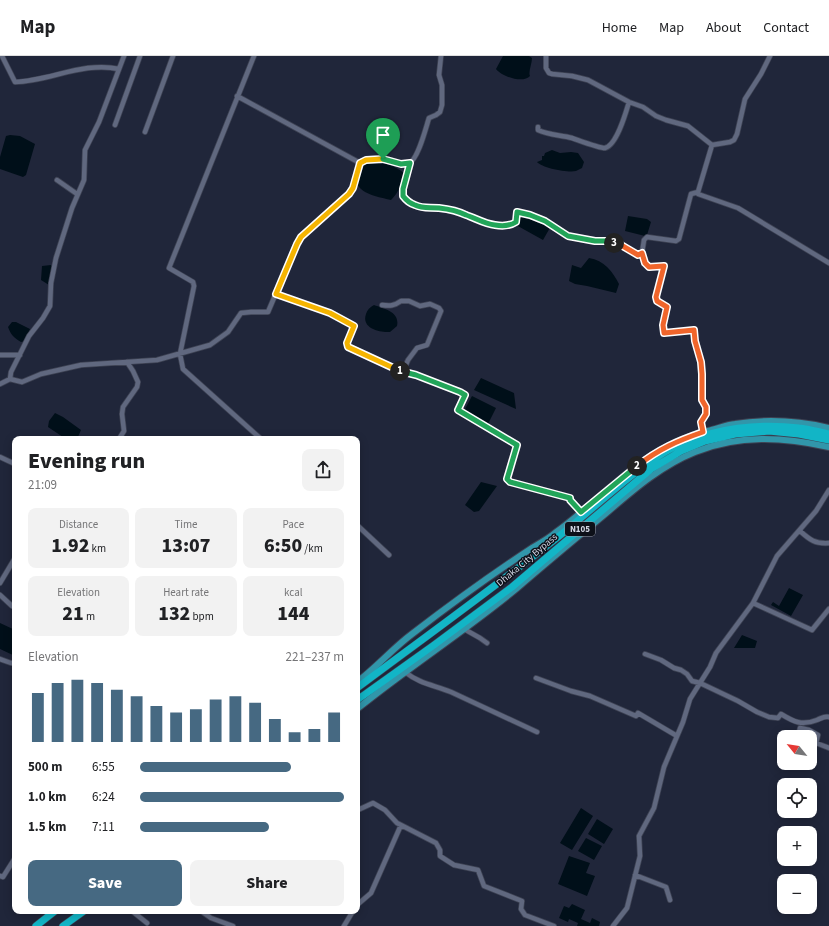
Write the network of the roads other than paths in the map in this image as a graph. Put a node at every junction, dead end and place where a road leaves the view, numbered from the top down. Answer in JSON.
{"nodes":[{"id":1,"x":2,"y":56,"type":"edge"},
{"id":2,"x":124,"y":56,"type":"edge"},
{"id":3,"x":140,"y":56,"type":"edge"},
{"id":4,"x":173,"y":56,"type":"edge"},
{"id":5,"x":254,"y":56,"type":"edge"},
{"id":6,"x":441,"y":56,"type":"edge"},
{"id":7,"x":546,"y":56,"type":"edge"},
{"id":8,"x":770,"y":56,"type":"edge"},
{"id":9,"x":119,"y":69,"type":"junction"},
{"id":10,"x":238,"y":96,"type":"junction"},
{"id":11,"x":629,"y":102,"type":"junction"},
{"id":12,"x":115,"y":125,"type":"dead end"},
{"id":13,"x":538,"y":127,"type":"dead end"},
{"id":14,"x":145,"y":132,"type":"dead end"},
{"id":15,"x":712,"y":144,"type":"junction"},
{"id":16,"x":360,"y":163,"type":"junction"},
{"id":17,"x":410,"y":163,"type":"junction"},
{"id":18,"x":57,"y":180,"type":"dead end"},
{"id":19,"x":698,"y":192,"type":"junction"},
{"id":20,"x":77,"y":194,"type":"junction"},
{"id":21,"x":642,"y":253,"type":"junction"},
{"id":22,"x":829,"y":263,"type":"edge"},
{"id":23,"x":276,"y":294,"type":"junction"},
{"id":24,"x":382,"y":305,"type":"dead end"},
{"id":25,"x":180,"y":354,"type":"junction"},
{"id":26,"x":0,"y":355,"type":"edge"},
{"id":27,"x":20,"y":355,"type":"junction"},
{"id":28,"x":127,"y":362,"type":"junction"},
{"id":29,"x":403,"y":372,"type":"junction"},
{"id":30,"x":10,"y":379,"type":"junction"},
{"id":31,"x":0,"y":384,"type":"edge"},
{"id":32,"x":829,"y":428,"type":"edge"},
{"id":33,"x":703,"y":432,"type":"junction"},
{"id":34,"x":829,"y":434,"type":"edge"},
{"id":35,"x":121,"y":436,"type":"edge"},
{"id":36,"x":258,"y":436,"type":"edge"},
{"id":37,"x":829,"y":440,"type":"edge"},
{"id":38,"x":829,"y":446,"type":"edge"},
{"id":39,"x":0,"y":456,"type":"edge"},
{"id":40,"x":12,"y":462,"type":"edge"},
{"id":41,"x":829,"y":490,"type":"edge"},
{"id":42,"x":581,"y":512,"type":"junction"},
{"id":43,"x":360,"y":528,"type":"edge"},
{"id":44,"x":800,"y":531,"type":"junction"},
{"id":45,"x":829,"y":543,"type":"edge"},
{"id":46,"x":389,"y":555,"type":"dead end"},
{"id":47,"x":12,"y":563,"type":"edge"},
{"id":48,"x":0,"y":583,"type":"edge"},
{"id":49,"x":0,"y":595,"type":"edge"},
{"id":50,"x":753,"y":603,"type":"junction"},
{"id":51,"x":12,"y":606,"type":"edge"},
{"id":52,"x":829,"y":609,"type":"edge"},
{"id":53,"x":464,"y":629,"type":"junction"},
{"id":54,"x":487,"y":643,"type":"dead end"},
{"id":55,"x":645,"y":654,"type":"dead end"},
{"id":56,"x":0,"y":659,"type":"edge"},
{"id":57,"x":12,"y":663,"type":"edge"},
{"id":58,"x":405,"y":672,"type":"junction"},
{"id":59,"x":536,"y":678,"type":"dead end"},
{"id":60,"x":360,"y":679,"type":"edge"},
{"id":61,"x":700,"y":683,"type":"junction"},
{"id":62,"x":360,"y":686,"type":"edge"},
{"id":63,"x":360,"y":698,"type":"edge"},
{"id":64,"x":360,"y":707,"type":"edge"},
{"id":65,"x":829,"y":716,"type":"edge"},
{"id":66,"x":800,"y":730,"type":"edge"},
{"id":67,"x":809,"y":730,"type":"edge"},
{"id":68,"x":537,"y":732,"type":"dead end"},
{"id":69,"x":677,"y":736,"type":"junction"},
{"id":70,"x":817,"y":743,"type":"edge"},
{"id":71,"x":829,"y":748,"type":"edge"},
{"id":72,"x":360,"y":809,"type":"edge"},
{"id":73,"x":401,"y":825,"type":"junction"},
{"id":74,"x":12,"y":863,"type":"edge"},
{"id":75,"x":0,"y":876,"type":"edge"},
{"id":76,"x":635,"y":876,"type":"junction"},
{"id":77,"x":670,"y":900,"type":"dead end"},
{"id":78,"x":360,"y":902,"type":"edge"},
{"id":79,"x":51,"y":914,"type":"edge"},
{"id":80,"x":80,"y":914,"type":"edge"},
{"id":81,"x":136,"y":914,"type":"edge"},
{"id":82,"x":205,"y":914,"type":"edge"},
{"id":83,"x":351,"y":914,"type":"edge"},
{"id":84,"x":147,"y":923,"type":"dead end"},
{"id":85,"x":36,"y":926,"type":"edge"},
{"id":86,"x":63,"y":926,"type":"edge"},
{"id":87,"x":233,"y":926,"type":"edge"},
{"id":88,"x":344,"y":926,"type":"edge"},
{"id":89,"x":554,"y":926,"type":"edge"},
{"id":90,"x":613,"y":926,"type":"edge"}],
"edges":[{"from":1,"to":9,"type":"street"},
{"from":2,"to":9,"type":"street"},
{"from":3,"to":12,"type":"street"},
{"from":4,"to":14,"type":"street"},
{"from":5,"to":10,"type":"street"},
{"from":6,"to":17,"type":"street"},
{"from":7,"to":11,"type":"street"},
{"from":8,"to":15,"type":"street"},
{"from":9,"to":20,"type":"street"},
{"from":10,"to":16,"type":"street"},
{"from":10,"to":25,"type":"street"},
{"from":11,"to":13,"type":"street"},
{"from":11,"to":15,"type":"street"},
{"from":15,"to":19,"type":"street"},
{"from":16,"to":17,"type":"street"},
{"from":16,"to":23,"type":"street"},
{"from":17,"to":21,"type":"street"},
{"from":18,"to":20,"type":"street"},
{"from":19,"to":21,"type":"street"},
{"from":19,"to":22,"type":"street"},
{"from":20,"to":27,"type":"street"},
{"from":21,"to":33,"type":"street"},
{"from":23,"to":25,"type":"street"},
{"from":23,"to":29,"type":"street"},
{"from":24,"to":29,"type":"street"},
{"from":25,"to":28,"type":"street"},
{"from":25,"to":36,"type":"street"},
{"from":26,"to":27,"type":"street"},
{"from":27,"to":30,"type":"street"},
{"from":28,"to":30,"type":"street"},
{"from":28,"to":35,"type":"street"},
{"from":29,"to":42,"type":"street"},
{"from":30,"to":31,"type":"street"},
{"from":32,"to":33,"type":"main road"},
{"from":33,"to":42,"type":"main road"},
{"from":34,"to":62,"type":"highway","name":"Dhaka City Bypass","number":"N105"},
{"from":37,"to":63,"type":"highway","name":"Dhaka City Bypass","number":"N105"},
{"from":38,"to":53,"type":"main road"},
{"from":39,"to":40,"type":"street"},
{"from":41,"to":44,"type":"street"},
{"from":42,"to":60,"type":"main road"},
{"from":43,"to":46,"type":"street"},
{"from":44,"to":45,"type":"street"},
{"from":44,"to":50,"type":"street"},
{"from":47,"to":48,"type":"street"},
{"from":49,"to":51,"type":"street"},
{"from":50,"to":52,"type":"street"},
{"from":50,"to":61,"type":"street"},
{"from":53,"to":54,"type":"street"},
{"from":53,"to":58,"type":"main road"},
{"from":55,"to":61,"type":"street"},
{"from":56,"to":57,"type":"street"},
{"from":58,"to":64,"type":"main road"},
{"from":58,"to":68,"type":"street"},
{"from":59,"to":69,"type":"street"},
{"from":61,"to":65,"type":"street"},
{"from":61,"to":69,"type":"street"},
{"from":66,"to":67,"type":"street"},
{"from":69,"to":76,"type":"street"},
{"from":70,"to":71,"type":"street"},
{"from":72,"to":73,"type":"street"},
{"from":73,"to":78,"type":"street"},
{"from":73,"to":89,"type":"street"},
{"from":74,"to":75,"type":"street"},
{"from":76,"to":77,"type":"street"},
{"from":76,"to":90,"type":"street"},
{"from":79,"to":85,"type":"highway"},
{"from":80,"to":86,"type":"highway"},
{"from":81,"to":84,"type":"street"},
{"from":82,"to":87,"type":"street"},
{"from":83,"to":88,"type":"street"}]}
